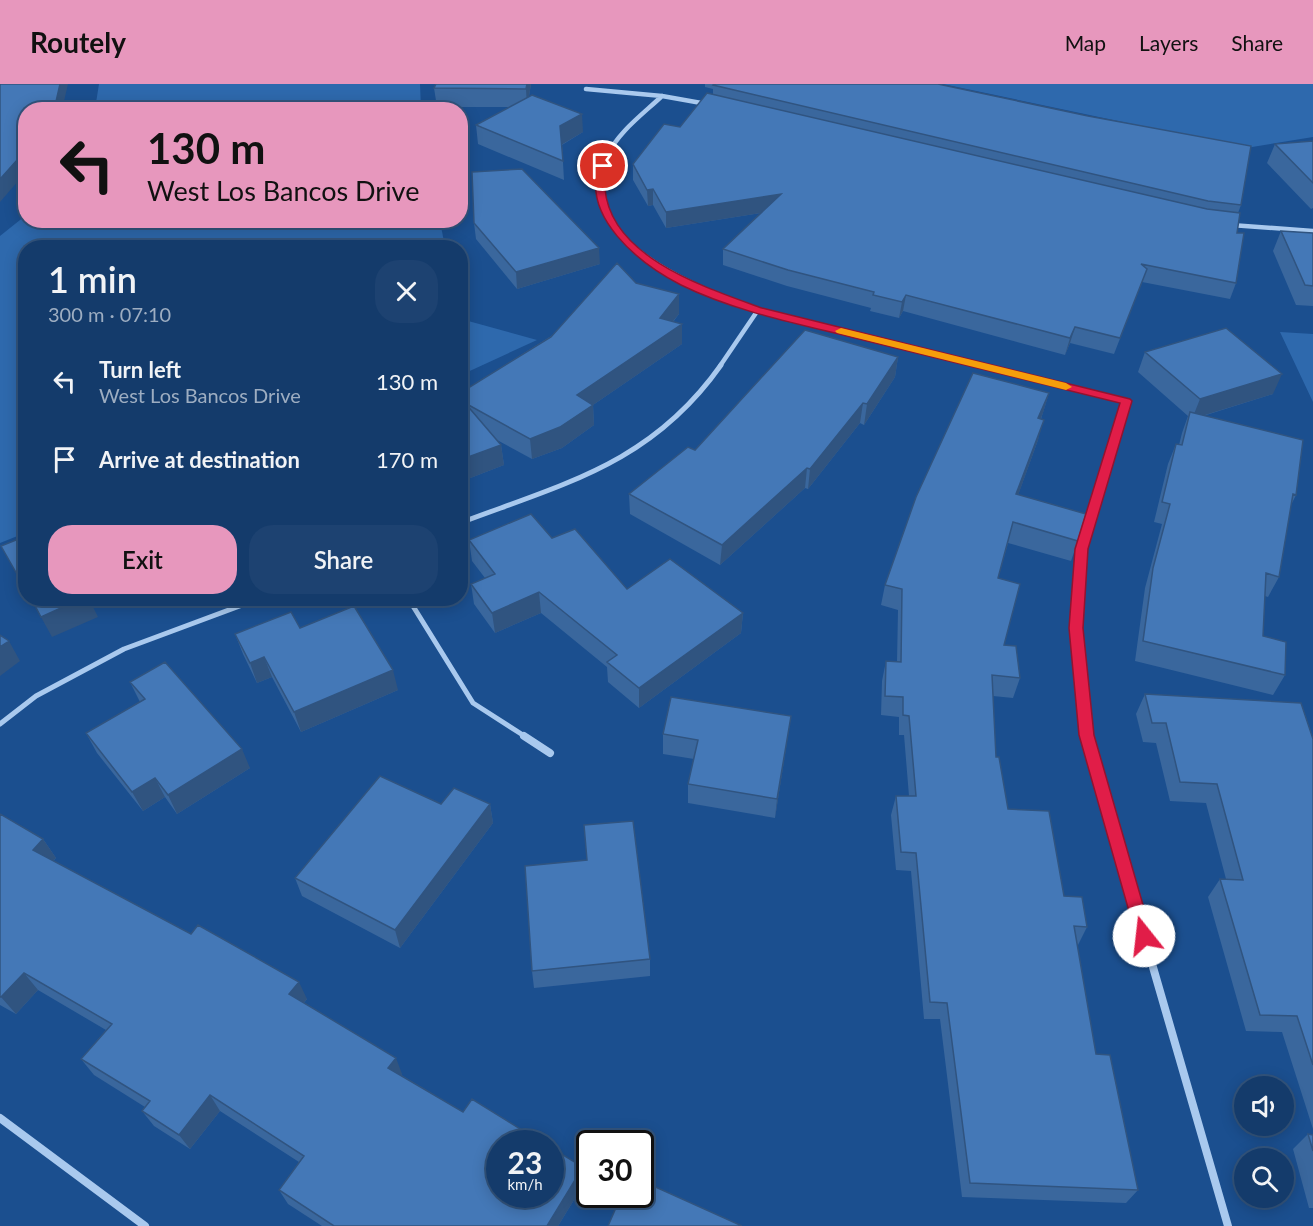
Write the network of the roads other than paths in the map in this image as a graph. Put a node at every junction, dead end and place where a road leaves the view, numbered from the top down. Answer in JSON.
{"nodes":[{"id":1,"x":586,"y":89,"type":"dead end"},
{"id":2,"x":662,"y":96,"type":"junction"},
{"id":3,"x":715,"y":106,"type":"edge"},
{"id":4,"x":1225,"y":224,"type":"edge"},
{"id":5,"x":1313,"y":231,"type":"edge"},
{"id":6,"x":758,"y":310,"type":"junction"},
{"id":7,"x":468,"y":520,"type":"edge"},
{"id":8,"x":240,"y":606,"type":"edge"},
{"id":9,"x":413,"y":606,"type":"edge"},
{"id":10,"x":0,"y":724,"type":"edge"},
{"id":11,"x":550,"y":753,"type":"dead end"},
{"id":12,"x":0,"y":1118,"type":"edge"},
{"id":13,"x":145,"y":1226,"type":"edge"},
{"id":14,"x":1228,"y":1226,"type":"edge"}],
"edges":[{"from":1,"to":2,"type":"street"},
{"from":2,"to":3,"type":"street"},
{"from":2,"to":6,"type":"street"},
{"from":4,"to":5,"type":"street"},
{"from":6,"to":7,"type":"street"},
{"from":6,"to":14,"type":"street"},
{"from":8,"to":10,"type":"street"},
{"from":9,"to":11,"type":"street"},
{"from":12,"to":13,"type":"street"}]}
